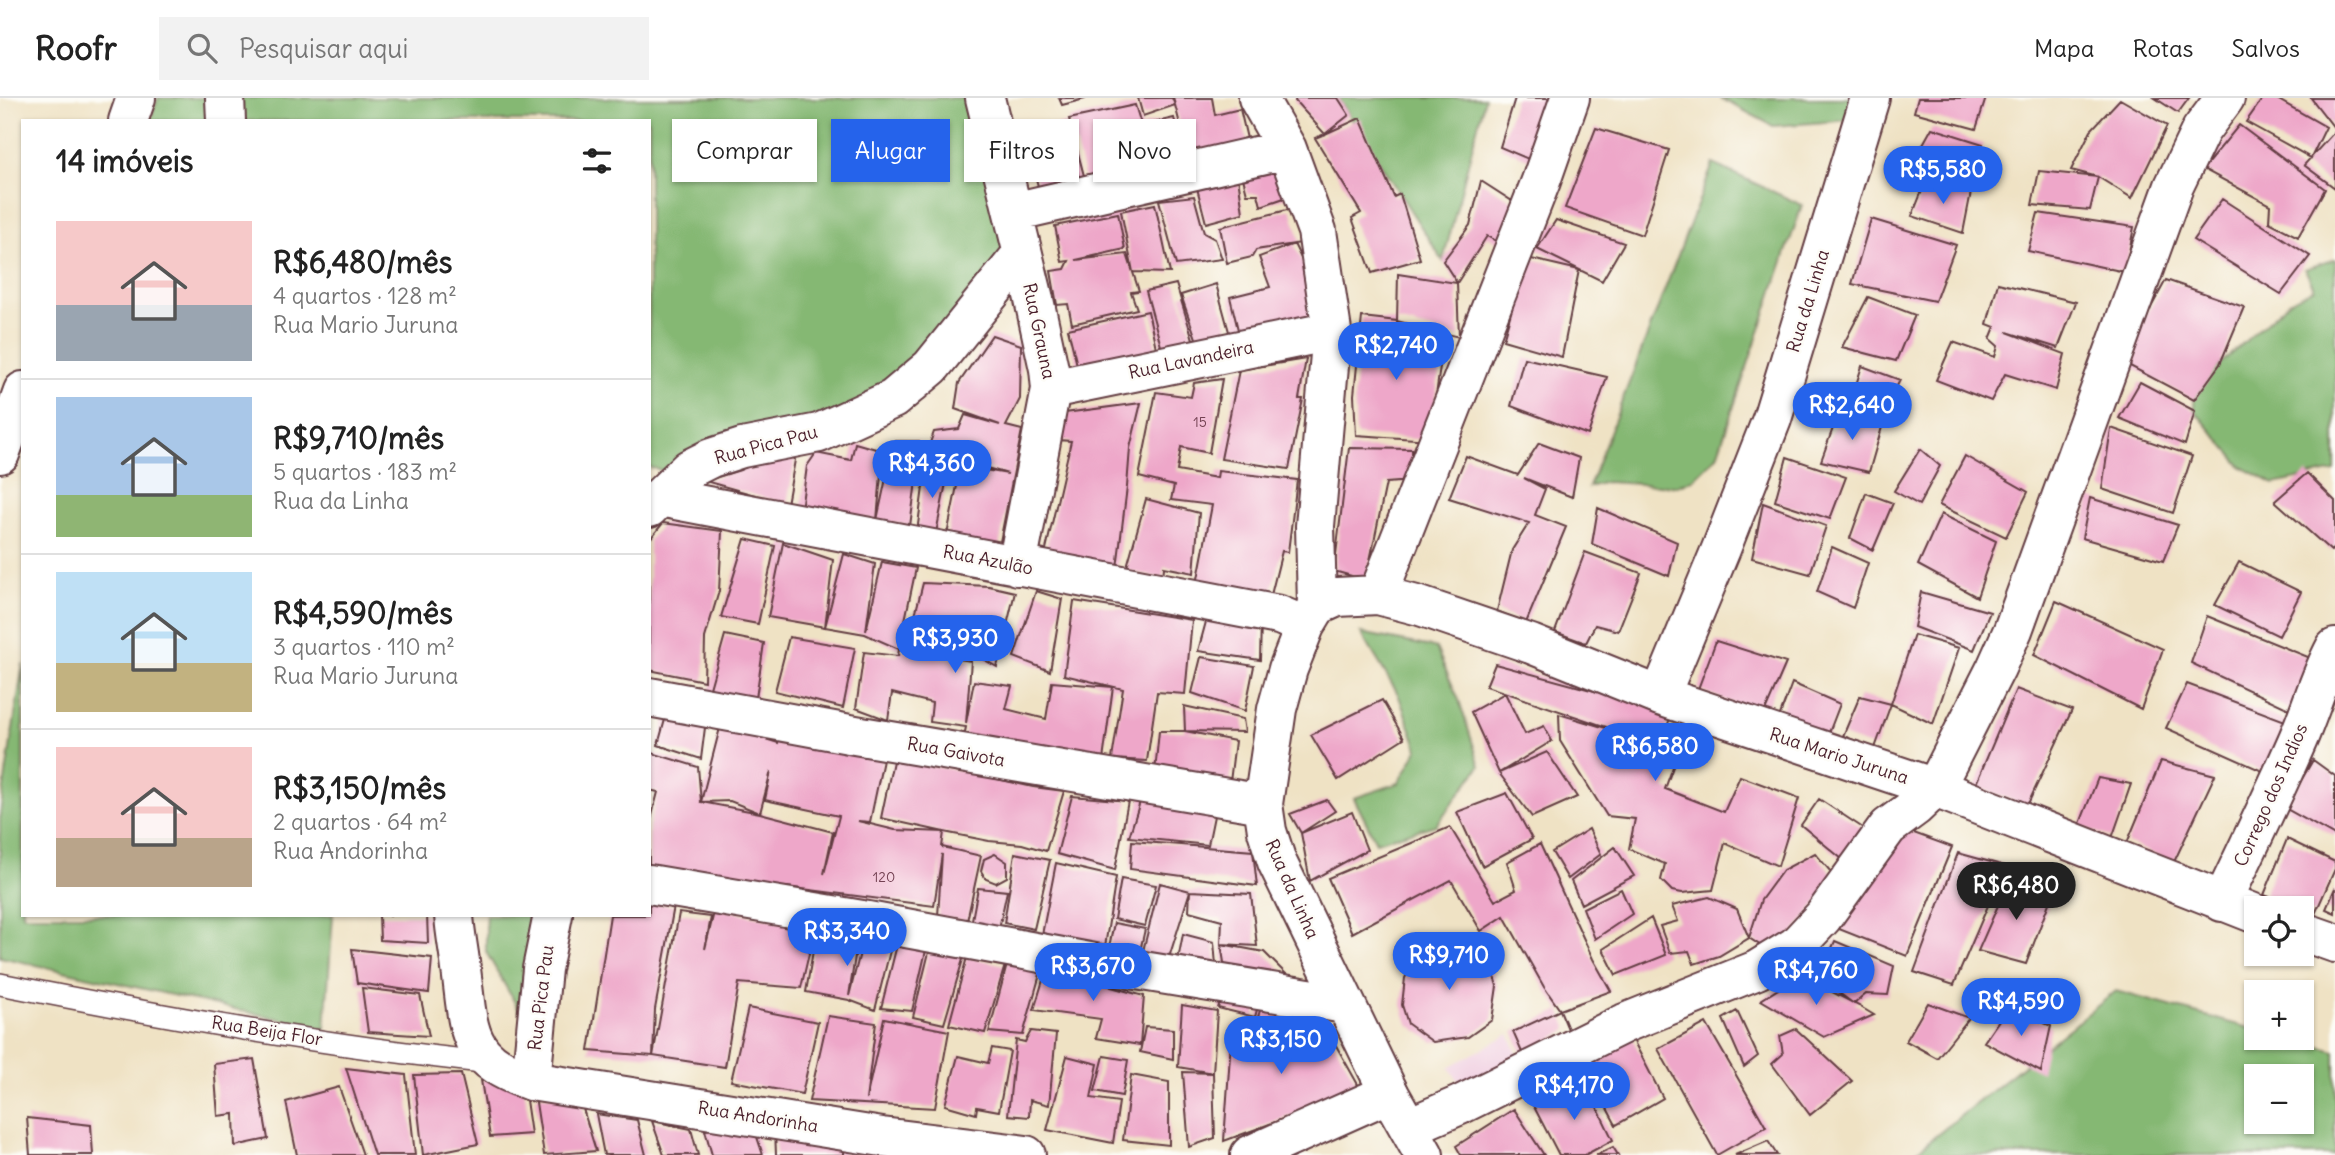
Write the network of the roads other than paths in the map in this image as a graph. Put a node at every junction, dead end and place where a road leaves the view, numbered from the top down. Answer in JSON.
{"nodes":[{"id":1,"x":136,"y":98,"type":"edge"},
{"id":2,"x":225,"y":98,"type":"edge"},
{"id":3,"x":985,"y":98,"type":"edge"},
{"id":4,"x":1258,"y":98,"type":"edge"},
{"id":5,"x":1570,"y":98,"type":"edge"},
{"id":6,"x":1870,"y":98,"type":"edge"},
{"id":7,"x":2225,"y":98,"type":"edge"},
{"id":8,"x":129,"y":119,"type":"edge"},
{"id":9,"x":226,"y":119,"type":"edge"},
{"id":10,"x":1287,"y":149,"type":"junction"},
{"id":11,"x":1013,"y":212,"type":"junction"},
{"id":12,"x":1022,"y":254,"type":"junction"},
{"id":13,"x":1332,"y":331,"type":"junction"},
{"id":14,"x":1051,"y":389,"type":"junction"},
{"id":15,"x":21,"y":396,"type":"edge"},
{"id":16,"x":0,"y":454,"type":"edge"},
{"id":17,"x":668,"y":503,"type":"edge"},
{"id":18,"x":1017,"y":566,"type":"junction"},
{"id":19,"x":1378,"y":596,"type":"junction"},
{"id":20,"x":1301,"y":616,"type":"junction"},
{"id":21,"x":2335,"y":649,"type":"edge"},
{"id":22,"x":1660,"y":696,"type":"junction"},
{"id":23,"x":651,"y":697,"type":"edge"},
{"id":24,"x":1935,"y":788,"type":"junction"},
{"id":25,"x":1263,"y":804,"type":"junction"},
{"id":26,"x":651,"y":884,"type":"edge"},
{"id":27,"x":2239,"y":908,"type":"edge"},
{"id":28,"x":454,"y":917,"type":"edge"},
{"id":29,"x":553,"y":917,"type":"edge"},
{"id":30,"x":2314,"y":936,"type":"edge"},
{"id":31,"x":2335,"y":943,"type":"edge"},
{"id":32,"x":0,"y":984,"type":"edge"},
{"id":33,"x":1345,"y":1004,"type":"junction"},
{"id":34,"x":492,"y":1063,"type":"junction"},
{"id":35,"x":531,"y":1081,"type":"junction"},
{"id":36,"x":1390,"y":1093,"type":"junction"},
{"id":37,"x":1416,"y":1141,"type":"edge"},
{"id":38,"x":959,"y":1151,"type":"edge"},
{"id":39,"x":1026,"y":1155,"type":"edge"},
{"id":40,"x":1250,"y":1155,"type":"edge"}],
"edges":[{"from":1,"to":8,"type":"street"},
{"from":2,"to":9,"type":"street"},
{"from":3,"to":11,"type":"street","name":"Rua Grauna"},
{"from":4,"to":10,"type":"street","name":"Rua da Linha"},
{"from":5,"to":19,"type":"street"},
{"from":6,"to":22,"type":"street","name":"Rua da Linha"},
{"from":7,"to":24,"type":"street"},
{"from":10,"to":11,"type":"street"},
{"from":10,"to":13,"type":"street","name":"Rua da Linha"},
{"from":11,"to":12,"type":"street","name":"Rua Grauna"},
{"from":12,"to":14,"type":"street","name":"Rua Grauna"},
{"from":12,"to":17,"type":"street","name":"Rua Pica Pau"},
{"from":13,"to":14,"type":"street","name":"Rua Lavandeira"},
{"from":13,"to":20,"type":"street","name":"Rua da Linha"},
{"from":14,"to":18,"type":"street","name":"Rua Grauna"},
{"from":15,"to":16,"type":"street"},
{"from":17,"to":18,"type":"street","name":"Rua Azulão"},
{"from":18,"to":20,"type":"street","name":"Rua Azulão"},
{"from":19,"to":20,"type":"street"},
{"from":19,"to":22,"type":"street","name":"Rua Mario Juruna"},
{"from":20,"to":25,"type":"street","name":"Rua da Linha"},
{"from":21,"to":27,"type":"street","name":"Corrego dos Indios"},
{"from":22,"to":24,"type":"street","name":"Rua Mario Juruna"},
{"from":23,"to":25,"type":"street","name":"Rua Gaivota"},
{"from":24,"to":27,"type":"street","name":"Rua Mario Juruna"},
{"from":24,"to":37,"type":"street"},
{"from":25,"to":33,"type":"street","name":"Rua da Linha"},
{"from":26,"to":33,"type":"street"},
{"from":28,"to":34,"type":"street"},
{"from":29,"to":35,"type":"street","name":"Rua Pica Pau"},
{"from":30,"to":31,"type":"street"},
{"from":32,"to":34,"type":"lane","name":"Rua Beija Flor"},
{"from":33,"to":36,"type":"street","name":"Rua da Linha"},
{"from":34,"to":35,"type":"street","name":"Rua Beija Flor"},
{"from":35,"to":38,"type":"street","name":"Rua Andorinha"},
{"from":36,"to":37,"type":"street","name":"Rua da Linha"},
{"from":36,"to":40,"type":"street"},
{"from":38,"to":39,"type":"street","name":"Rua Andorinha"}]}
